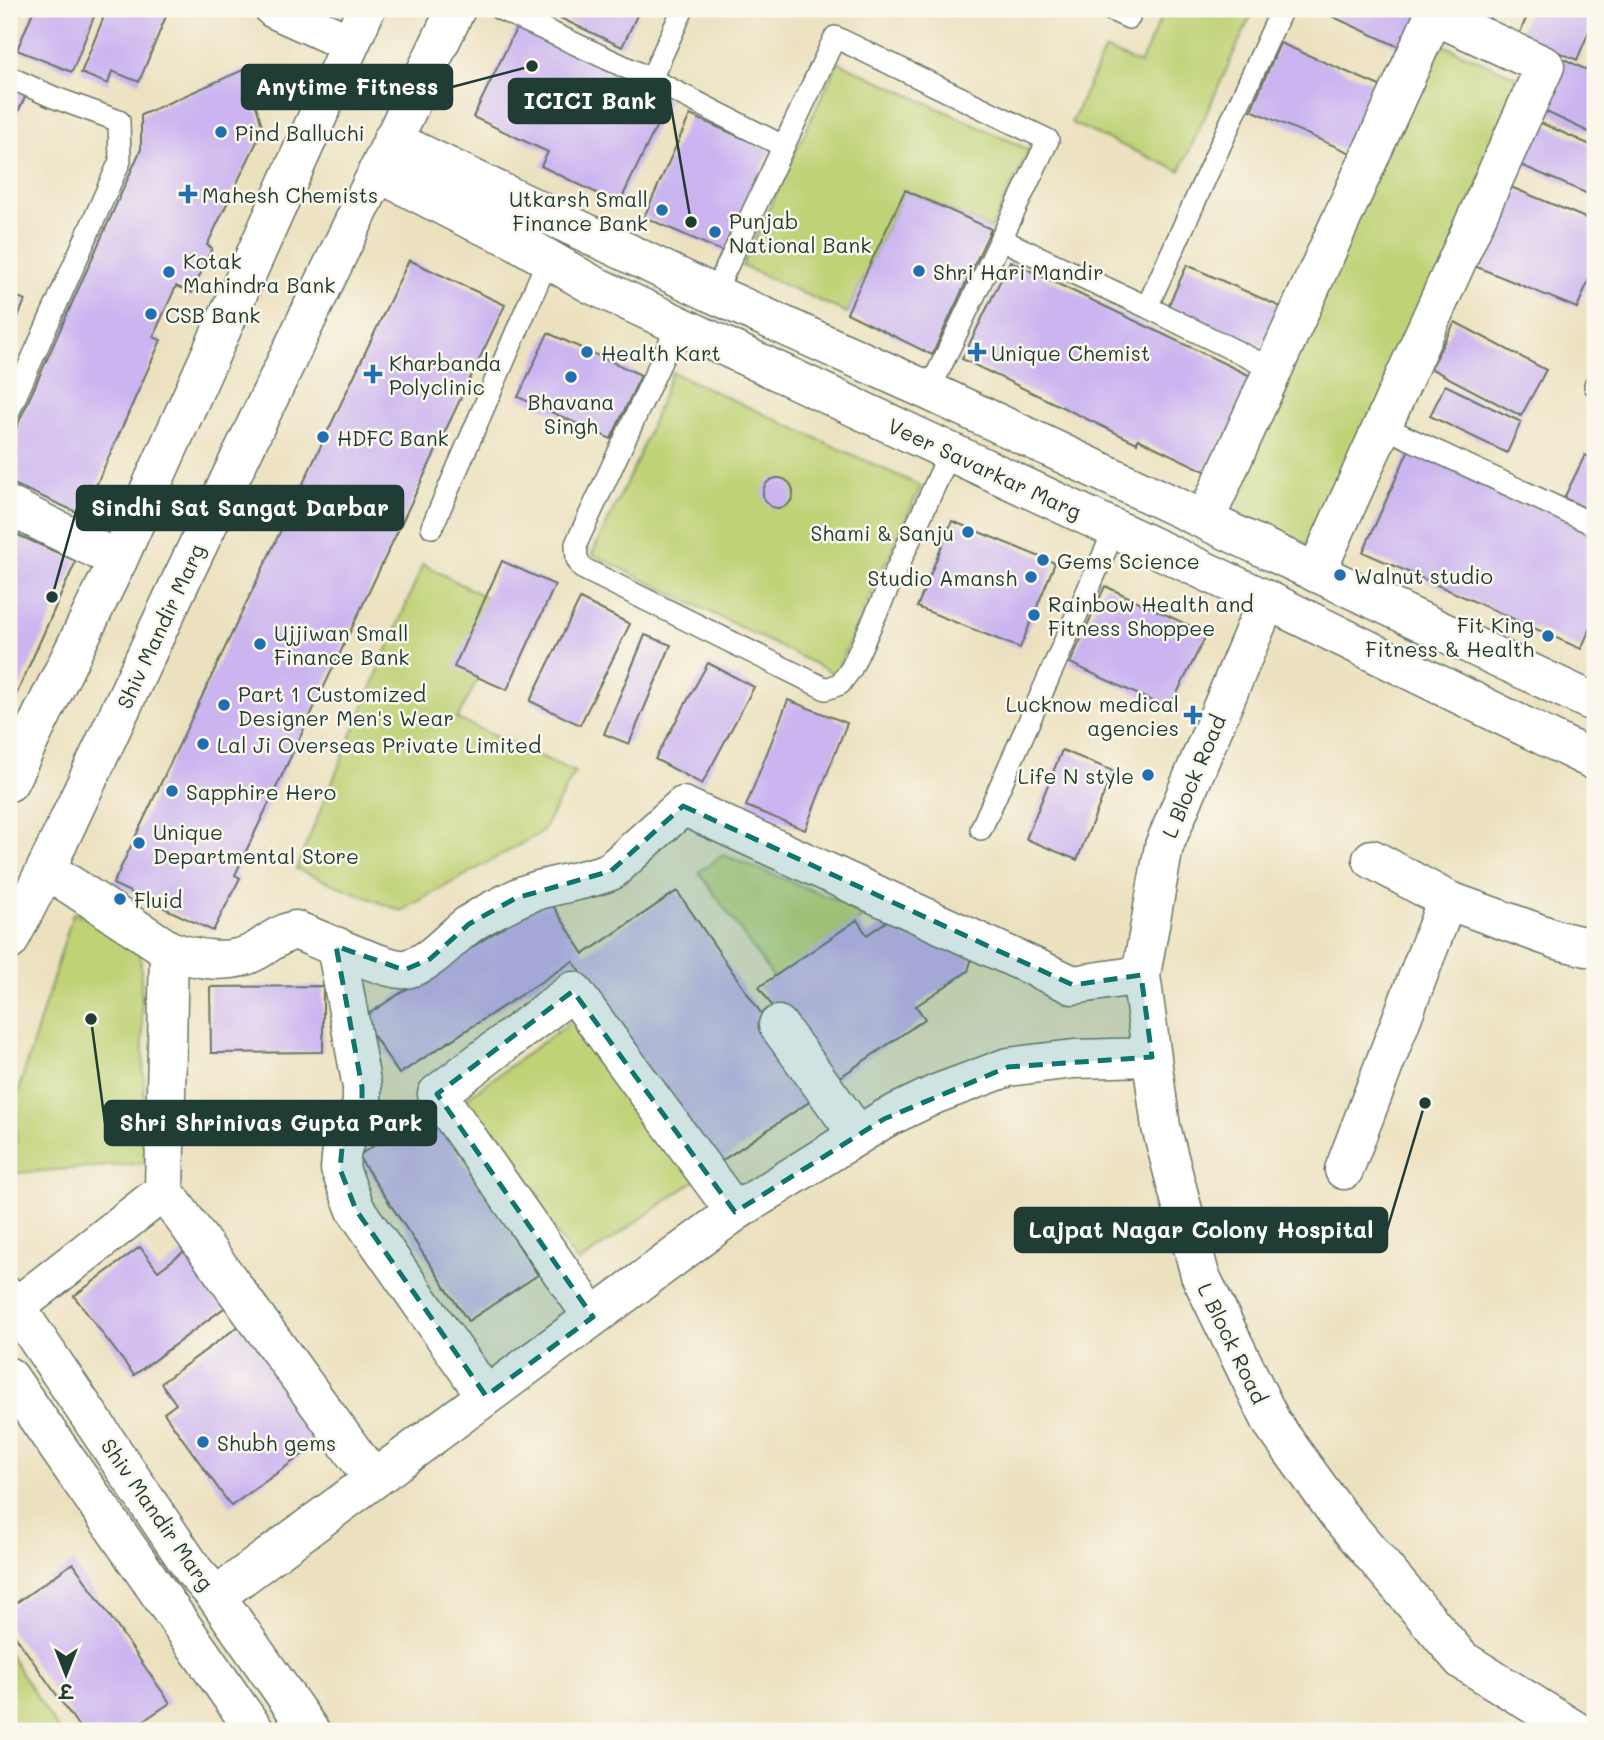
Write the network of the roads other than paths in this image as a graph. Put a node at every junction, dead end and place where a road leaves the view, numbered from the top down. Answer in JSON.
{"nodes":[{"id":1,"x":274,"y":9,"type":"edge"},
{"id":2,"x":366,"y":9,"type":"edge"},
{"id":3,"x":456,"y":9,"type":"edge"},
{"id":4,"x":500,"y":9,"type":"edge"},
{"id":5,"x":683,"y":9,"type":"edge"},
{"id":6,"x":1109,"y":9,"type":"edge"},
{"id":7,"x":1282,"y":9,"type":"edge"},
{"id":8,"x":1129,"y":18,"type":"dead end"},
{"id":9,"x":349,"y":43,"type":"junction"},
{"id":10,"x":9,"y":77,"type":"edge"},
{"id":11,"x":651,"y":79,"type":"junction"},
{"id":12,"x":783,"y":146,"type":"junction"},
{"id":13,"x":384,"y":156,"type":"junction"},
{"id":14,"x":1000,"y":239,"type":"junction"},
{"id":15,"x":548,"y":259,"type":"junction"},
{"id":16,"x":714,"y":294,"type":"junction"},
{"id":17,"x":1147,"y":307,"type":"junction"},
{"id":18,"x":678,"y":325,"type":"junction"},
{"id":19,"x":1274,"y":370,"type":"junction"},
{"id":20,"x":929,"y":391,"type":"junction"},
{"id":21,"x":9,"y":411,"type":"edge"},
{"id":22,"x":1382,"y":426,"type":"junction"},
{"id":23,"x":950,"y":452,"type":"junction"},
{"id":24,"x":9,"y":506,"type":"edge"},
{"id":25,"x":1205,"y":520,"type":"junction"},
{"id":26,"x":1595,"y":525,"type":"edge"},
{"id":27,"x":432,"y":527,"type":"dead end"},
{"id":28,"x":1115,"y":528,"type":"junction"},
{"id":29,"x":118,"y":560,"type":"junction"},
{"id":30,"x":1316,"y":573,"type":"junction"},
{"id":31,"x":1267,"y":600,"type":"junction"},
{"id":32,"x":1595,"y":703,"type":"edge"},
{"id":33,"x":1595,"y":761,"type":"edge"},
{"id":34,"x":9,"y":782,"type":"edge"},
{"id":35,"x":981,"y":829,"type":"dead end"},
{"id":36,"x":1372,"y":859,"type":"dead end"},
{"id":37,"x":46,"y":869,"type":"junction"},
{"id":38,"x":1447,"y":900,"type":"junction"},
{"id":39,"x":1595,"y":940,"type":"edge"},
{"id":40,"x":9,"y":941,"type":"edge"},
{"id":41,"x":336,"y":946,"type":"junction"},
{"id":42,"x":169,"y":950,"type":"junction"},
{"id":43,"x":1141,"y":975,"type":"junction"},
{"id":44,"x":778,"y":1025,"type":"dead end"},
{"id":45,"x":1152,"y":1057,"type":"junction"},
{"id":46,"x":858,"y":1135,"type":"junction"},
{"id":47,"x":1344,"y":1170,"type":"dead end"},
{"id":48,"x":164,"y":1191,"type":"junction"},
{"id":49,"x":735,"y":1212,"type":"junction"},
{"id":50,"x":12,"y":1302,"type":"edge"},
{"id":51,"x":593,"y":1317,"type":"junction"},
{"id":52,"x":9,"y":1377,"type":"edge"},
{"id":53,"x":486,"y":1396,"type":"junction"},
{"id":54,"x":373,"y":1479,"type":"junction"},
{"id":55,"x":216,"y":1596,"type":"junction"},
{"id":56,"x":255,"y":1731,"type":"edge"},
{"id":57,"x":310,"y":1731,"type":"edge"},
{"id":58,"x":1576,"y":1731,"type":"edge"}],
"edges":[{"from":1,"to":9,"type":"street"},
{"from":2,"to":9,"type":"street"},
{"from":3,"to":13,"type":"street","name":"Shiv Mandir Marg"},
{"from":4,"to":11,"type":"lane"},
{"from":5,"to":11,"type":"lane"},
{"from":6,"to":8,"type":"lane"},
{"from":7,"to":17,"type":"lane"},
{"from":9,"to":29,"type":"street"},
{"from":10,"to":21,"type":"lane"},
{"from":11,"to":12,"type":"lane"},
{"from":12,"to":14,"type":"lane"},
{"from":12,"to":16,"type":"lane"},
{"from":13,"to":15,"type":"street","name":"Veer Savarkar Marg"},
{"from":13,"to":16,"type":"street"},
{"from":13,"to":37,"type":"street","name":"Shiv Mandir Marg"},
{"from":14,"to":17,"type":"lane"},
{"from":14,"to":20,"type":"lane"},
{"from":15,"to":18,"type":"street","name":"Veer Savarkar Marg"},
{"from":15,"to":27,"type":"lane"},
{"from":16,"to":20,"type":"street"},
{"from":17,"to":19,"type":"lane"},
{"from":18,"to":23,"type":"street","name":"Veer Savarkar Marg"},
{"from":18,"to":23,"type":"lane"},
{"from":19,"to":22,"type":"street"},
{"from":19,"to":25,"type":"street"},
{"from":20,"to":25,"type":"street"},
{"from":22,"to":26,"type":"lane"},
{"from":22,"to":30,"type":"street"},
{"from":23,"to":28,"type":"street","name":"Veer Savarkar Marg"},
{"from":24,"to":29,"type":"street"},
{"from":25,"to":30,"type":"street"},
{"from":28,"to":31,"type":"street","name":"Veer Savarkar Marg"},
{"from":28,"to":35,"type":"lane"},
{"from":29,"to":34,"type":"street"},
{"from":30,"to":32,"type":"street"},
{"from":31,"to":33,"type":"street","name":"Veer Savarkar Marg"},
{"from":31,"to":43,"type":"street","name":"L Block Road"},
{"from":36,"to":38,"type":"street"},
{"from":37,"to":40,"type":"street","name":"Shiv Mandir Marg"},
{"from":37,"to":42,"type":"street"},
{"from":38,"to":39,"type":"street"},
{"from":38,"to":47,"type":"street"},
{"from":41,"to":42,"type":"street"},
{"from":41,"to":43,"type":"street"},
{"from":41,"to":53,"type":"street"},
{"from":42,"to":48,"type":"street"},
{"from":43,"to":45,"type":"street","name":"L Block Road"},
{"from":44,"to":46,"type":"street"},
{"from":45,"to":46,"type":"street"},
{"from":45,"to":58,"type":"street","name":"L Block Road"},
{"from":46,"to":49,"type":"street"},
{"from":48,"to":50,"type":"street"},
{"from":48,"to":54,"type":"street"},
{"from":49,"to":51,"type":"street"},
{"from":49,"to":51,"type":"street"},
{"from":50,"to":55,"type":"street","name":"Shiv Mandir Marg"},
{"from":51,"to":53,"type":"street"},
{"from":52,"to":56,"type":"street","name":"Shiv Mandir Marg"},
{"from":53,"to":54,"type":"street"},
{"from":54,"to":55,"type":"street"},
{"from":55,"to":57,"type":"street","name":"Shiv Mandir Marg"}]}
